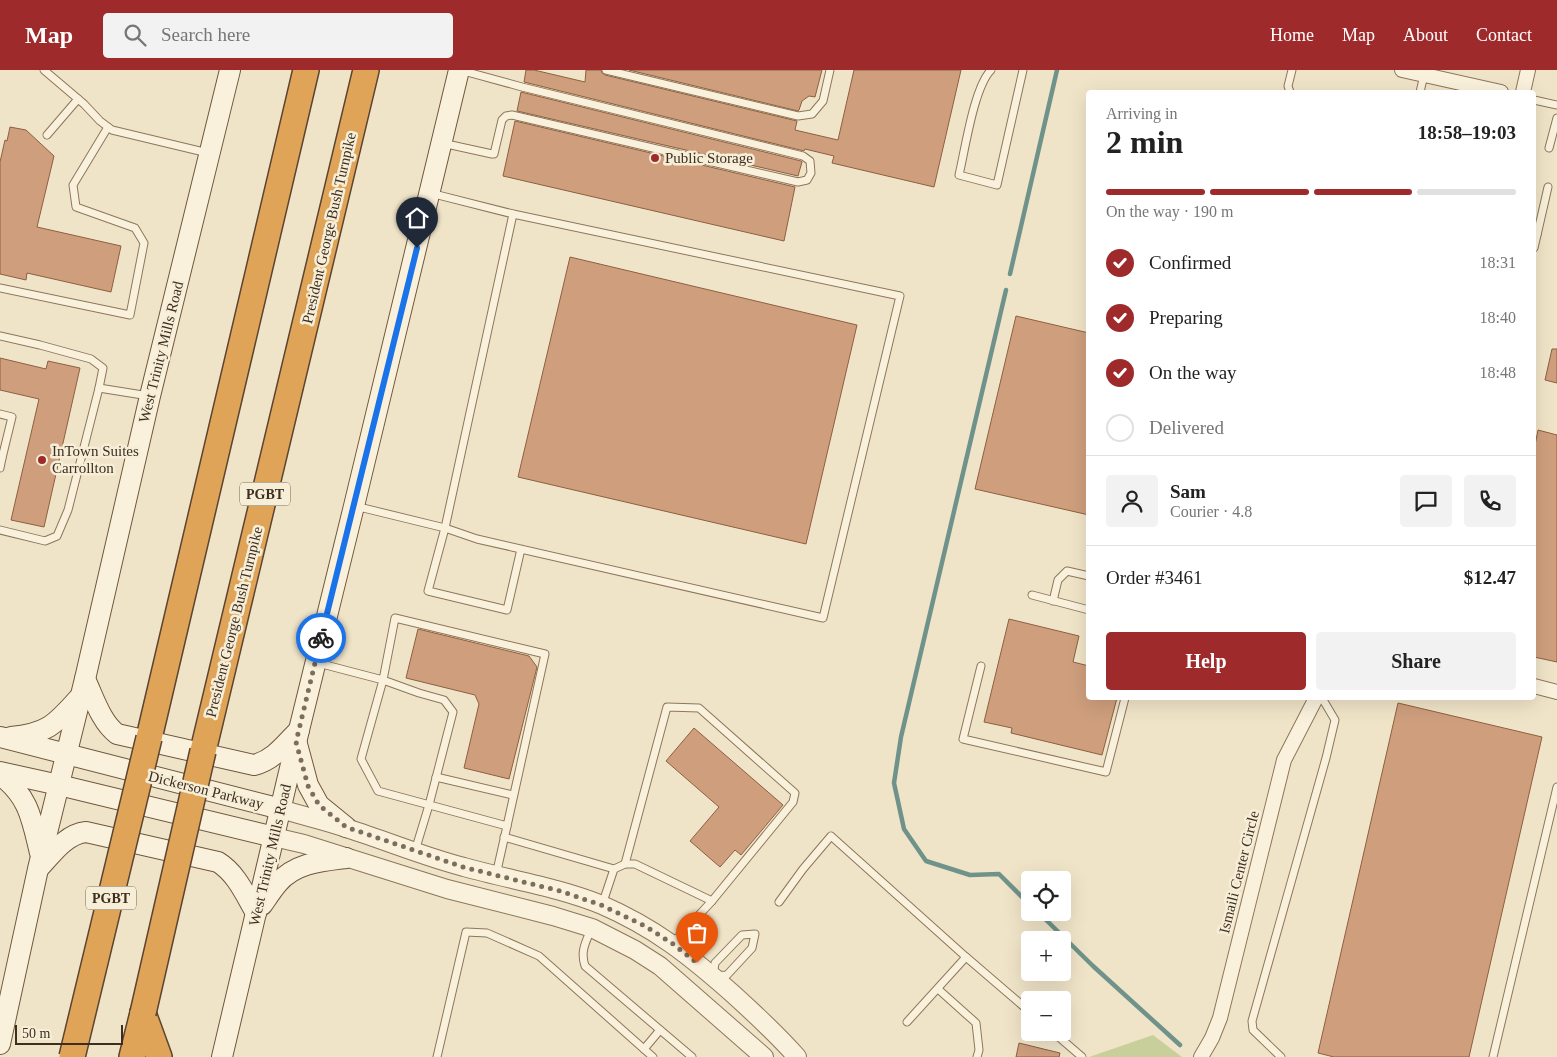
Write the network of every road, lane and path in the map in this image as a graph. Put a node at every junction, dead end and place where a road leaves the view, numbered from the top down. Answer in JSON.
{"nodes":[{"id":1,"x":44,"y":70,"type":"edge"},
{"id":2,"x":230,"y":70,"type":"edge"},
{"id":3,"x":306,"y":70,"type":"edge"},
{"id":4,"x":366,"y":70,"type":"edge"},
{"id":5,"x":459,"y":70,"type":"edge"},
{"id":6,"x":606,"y":70,"type":"edge"},
{"id":7,"x":830,"y":70,"type":"edge"},
{"id":8,"x":991,"y":70,"type":"edge"},
{"id":9,"x":1023,"y":70,"type":"edge"},
{"id":10,"x":1292,"y":70,"type":"edge"},
{"id":11,"x":1402,"y":70,"type":"edge"},
{"id":12,"x":1528,"y":70,"type":"edge"},
{"id":13,"x":1439,"y":74,"type":"edge"},
{"id":14,"x":1424,"y":75,"type":"junction"},
{"id":15,"x":1289,"y":90,"type":"edge"},
{"id":16,"x":1420,"y":90,"type":"edge"},
{"id":17,"x":1494,"y":90,"type":"edge"},
{"id":18,"x":1523,"y":90,"type":"edge"},
{"id":19,"x":78,"y":99,"type":"junction"},
{"id":20,"x":1536,"y":100,"type":"edge"},
{"id":21,"x":1557,"y":105,"type":"edge"},
{"id":22,"x":1557,"y":118,"type":"edge"},
{"id":23,"x":108,"y":127,"type":"junction"},
{"id":24,"x":48,"y":135,"type":"dead end"},
{"id":25,"x":442,"y":142,"type":"junction"},
{"id":26,"x":1549,"y":148,"type":"dead end"},
{"id":27,"x":210,"y":154,"type":"junction"},
{"id":28,"x":1548,"y":187,"type":"dead end"},
{"id":29,"x":430,"y":193,"type":"junction"},
{"id":30,"x":513,"y":214,"type":"junction"},
{"id":31,"x":1536,"y":231,"type":"edge"},
{"id":32,"x":0,"y":288,"type":"edge"},
{"id":33,"x":0,"y":336,"type":"edge"},
{"id":34,"x":99,"y":388,"type":"junction"},
{"id":35,"x":150,"y":396,"type":"junction"},
{"id":36,"x":0,"y":414,"type":"edge"},
{"id":37,"x":1,"y":458,"type":"edge"},
{"id":38,"x":0,"y":468,"type":"edge"},
{"id":39,"x":354,"y":506,"type":"junction"},
{"id":40,"x":445,"y":528,"type":"junction"},
{"id":41,"x":0,"y":530,"type":"edge"},
{"id":42,"x":521,"y":549,"type":"junction"},
{"id":43,"x":1086,"y":575,"type":"edge"},
{"id":44,"x":1032,"y":595,"type":"dead end"},
{"id":45,"x":1053,"y":601,"type":"junction"},
{"id":46,"x":1086,"y":609,"type":"edge"},
{"id":47,"x":315,"y":662,"type":"junction"},
{"id":48,"x":981,"y":666,"type":"dead end"},
{"id":49,"x":382,"y":680,"type":"junction"},
{"id":50,"x":1536,"y":687,"type":"edge"},
{"id":51,"x":83,"y":688,"type":"junction"},
{"id":52,"x":1557,"y":692,"type":"edge"},
{"id":53,"x":1124,"y":700,"type":"edge"},
{"id":54,"x":1315,"y":700,"type":"edge"},
{"id":55,"x":1323,"y":700,"type":"edge"},
{"id":56,"x":298,"y":736,"type":"junction"},
{"id":57,"x":1,"y":738,"type":"edge"},
{"id":58,"x":66,"y":754,"type":"junction"},
{"id":59,"x":0,"y":774,"type":"edge"},
{"id":60,"x":436,"y":777,"type":"junction"},
{"id":61,"x":59,"y":785,"type":"junction"},
{"id":62,"x":1557,"y":787,"type":"edge"},
{"id":63,"x":513,"y":795,"type":"junction"},
{"id":64,"x":429,"y":805,"type":"junction"},
{"id":65,"x":281,"y":809,"type":"junction"},
{"id":66,"x":507,"y":826,"type":"junction"},
{"id":67,"x":346,"y":827,"type":"junction"},
{"id":68,"x":274,"y":837,"type":"junction"},
{"id":69,"x":504,"y":837,"type":"junction"},
{"id":70,"x":415,"y":851,"type":"junction"},
{"id":71,"x":346,"y":858,"type":"junction"},
{"id":72,"x":39,"y":863,"type":"junction"},
{"id":73,"x":625,"y":864,"type":"junction"},
{"id":74,"x":614,"y":869,"type":"junction"},
{"id":75,"x":496,"y":875,"type":"junction"},
{"id":76,"x":712,"y":901,"type":"junction"},
{"id":77,"x":779,"y":902,"type":"dead end"},
{"id":78,"x":601,"y":905,"type":"junction"},
{"id":79,"x":256,"y":913,"type":"junction"},
{"id":80,"x":592,"y":928,"type":"junction"},
{"id":81,"x":673,"y":944,"type":"junction"},
{"id":82,"x":966,"y":957,"type":"junction"},
{"id":83,"x":660,"y":966,"type":"junction"},
{"id":84,"x":713,"y":976,"type":"junction"},
{"id":85,"x":938,"y":989,"type":"junction"},
{"id":86,"x":700,"y":1000,"type":"junction"},
{"id":87,"x":1021,"y":1004,"type":"edge"},
{"id":88,"x":143,"y":1013,"type":"junction"},
{"id":89,"x":907,"y":1022,"type":"dead end"},
{"id":90,"x":660,"y":1030,"type":"junction"},
{"id":91,"x":1064,"y":1041,"type":"edge"},
{"id":92,"x":0,"y":1044,"type":"edge"},
{"id":93,"x":644,"y":1049,"type":"junction"},
{"id":94,"x":72,"y":1057,"type":"edge"},
{"id":95,"x":132,"y":1057,"type":"edge"},
{"id":96,"x":159,"y":1057,"type":"edge"},
{"id":97,"x":222,"y":1057,"type":"edge"},
{"id":98,"x":437,"y":1057,"type":"edge"},
{"id":99,"x":653,"y":1057,"type":"edge"},
{"id":100,"x":692,"y":1057,"type":"edge"},
{"id":101,"x":764,"y":1057,"type":"edge"},
{"id":102,"x":797,"y":1057,"type":"edge"},
{"id":103,"x":977,"y":1057,"type":"edge"},
{"id":104,"x":1082,"y":1057,"type":"edge"},
{"id":105,"x":1201,"y":1057,"type":"edge"},
{"id":106,"x":1281,"y":1057,"type":"edge"},
{"id":107,"x":1493,"y":1057,"type":"edge"}],
"edges":[{"from":1,"to":19,"type":"lane"},
{"from":2,"to":27,"type":"main road","name":"West Trinity Mills Road"},
{"from":3,"to":94,"type":"highway","number":"PGBT","bridge":true},
{"from":4,"to":88,"type":"highway","name":"President George Bush Turnpike","number":"PGBT","bridge":true},
{"from":5,"to":25,"type":"main road","name":"West Trinity Mills Road"},
{"from":5,"to":25,"type":"lane"},
{"from":6,"to":7,"type":"lane"},
{"from":8,"to":9,"type":"lane"},
{"from":10,"to":15,"type":"lane"},
{"from":11,"to":14,"type":"street"},
{"from":12,"to":18,"type":"street"},
{"from":13,"to":14,"type":"street"},
{"from":13,"to":17,"type":"street"},
{"from":14,"to":16,"type":"lane"},
{"from":19,"to":23,"type":"lane"},
{"from":19,"to":24,"type":"lane"},
{"from":20,"to":21,"type":"lane"},
{"from":22,"to":26,"type":"lane"},
{"from":23,"to":27,"type":"lane"},
{"from":23,"to":32,"type":"lane"},
{"from":25,"to":29,"type":"main road","name":"West Trinity Mills Road"},
{"from":27,"to":35,"type":"main road","name":"West Trinity Mills Road"},
{"from":28,"to":31,"type":"lane"},
{"from":29,"to":30,"type":"lane"},
{"from":29,"to":39,"type":"main road","name":"West Trinity Mills Road"},
{"from":30,"to":40,"type":"lane"},
{"from":30,"to":42,"type":"lane"},
{"from":33,"to":34,"type":"lane"},
{"from":34,"to":35,"type":"lane"},
{"from":34,"to":41,"type":"lane"},
{"from":35,"to":51,"type":"main road","name":"West Trinity Mills Road"},
{"from":36,"to":37,"type":"lane"},
{"from":37,"to":38,"type":"lane"},
{"from":39,"to":40,"type":"lane"},
{"from":39,"to":47,"type":"main road","name":"West Trinity Mills Road"},
{"from":40,"to":42,"type":"lane"},
{"from":40,"to":42,"type":"lane"},
{"from":43,"to":45,"type":"lane"},
{"from":44,"to":45,"type":"lane"},
{"from":45,"to":46,"type":"lane"},
{"from":47,"to":49,"type":"lane"},
{"from":47,"to":56,"type":"main road","name":"West Trinity Mills Road"},
{"from":48,"to":53,"type":"lane"},
{"from":49,"to":60,"type":"lane"},
{"from":49,"to":63,"type":"lane"},
{"from":49,"to":64,"type":"lane"},
{"from":50,"to":52,"type":"street"},
{"from":51,"to":56,"type":"main road"},
{"from":51,"to":57,"type":"main road"},
{"from":51,"to":58,"type":"main road","name":"West Trinity Mills Road"},
{"from":54,"to":105,"type":"street","name":"Ismaili Center Circle"},
{"from":55,"to":106,"type":"lane"},
{"from":56,"to":65,"type":"main road","name":"West Trinity Mills Road"},
{"from":56,"to":67,"type":"main road"},
{"from":57,"to":58,"type":"main road","name":"Dickerson Parkway"},
{"from":58,"to":61,"type":"main road","name":"West Trinity Mills Road"},
{"from":58,"to":65,"type":"main road","name":"Dickerson Parkway"},
{"from":59,"to":61,"type":"main road","name":"Dickerson Parkway"},
{"from":59,"to":72,"type":"main road"},
{"from":60,"to":63,"type":"lane"},
{"from":60,"to":64,"type":"lane"},
{"from":61,"to":68,"type":"main road","name":"Dickerson Parkway"},
{"from":61,"to":72,"type":"main road","name":"West Trinity Mills Road"},
{"from":62,"to":107,"type":"lane"},
{"from":63,"to":66,"type":"lane"},
{"from":64,"to":66,"type":"lane"},
{"from":64,"to":70,"type":"lane"},
{"from":65,"to":67,"type":"street","name":"Dickerson Parkway"},
{"from":65,"to":68,"type":"main road","name":"West Trinity Mills Road"},
{"from":66,"to":69,"type":"lane"},
{"from":67,"to":70,"type":"street","name":"Dickerson Parkway"},
{"from":68,"to":71,"type":"street","name":"Dickerson Parkway"},
{"from":68,"to":79,"type":"main road","name":"West Trinity Mills Road"},
{"from":69,"to":74,"type":"lane"},
{"from":69,"to":75,"type":"lane"},
{"from":70,"to":75,"type":"street","name":"Dickerson Parkway"},
{"from":71,"to":79,"type":"main road"},
{"from":71,"to":80,"type":"street","name":"Dickerson Parkway"},
{"from":72,"to":79,"type":"main road"},
{"from":72,"to":92,"type":"main road","name":"West Trinity Mills Road"},
{"from":73,"to":74,"type":"lane"},
{"from":73,"to":76,"type":"lane"},
{"from":73,"to":76,"type":"lane"},
{"from":74,"to":78,"type":"lane"},
{"from":75,"to":78,"type":"street","name":"Dickerson Parkway"},
{"from":76,"to":81,"type":"lane"},
{"from":77,"to":82,"type":"lane"},
{"from":78,"to":80,"type":"street"},
{"from":78,"to":81,"type":"street","name":"Dickerson Parkway"},
{"from":79,"to":97,"type":"main road","name":"West Trinity Mills Road"},
{"from":80,"to":83,"type":"street","name":"Dickerson Parkway"},
{"from":80,"to":90,"type":"lane"},
{"from":81,"to":83,"type":"street"},
{"from":81,"to":84,"type":"street","name":"Dickerson Parkway"},
{"from":82,"to":85,"type":"lane"},
{"from":82,"to":87,"type":"lane"},
{"from":83,"to":86,"type":"street","name":"Dickerson Parkway"},
{"from":84,"to":84,"type":"lane"},
{"from":84,"to":86,"type":"street"},
{"from":84,"to":102,"type":"street","name":"Dickerson Parkway"},
{"from":85,"to":89,"type":"lane"},
{"from":85,"to":103,"type":"lane"},
{"from":86,"to":101,"type":"street","name":"Dickerson Parkway"},
{"from":88,"to":95,"type":"highway","name":"President George Bush Turnpike","number":"PGBT"},
{"from":88,"to":96,"type":"highway"},
{"from":90,"to":93,"type":"lane"},
{"from":90,"to":100,"type":"lane"},
{"from":91,"to":104,"type":"lane"},
{"from":93,"to":98,"type":"lane"},
{"from":93,"to":99,"type":"lane"}]}
